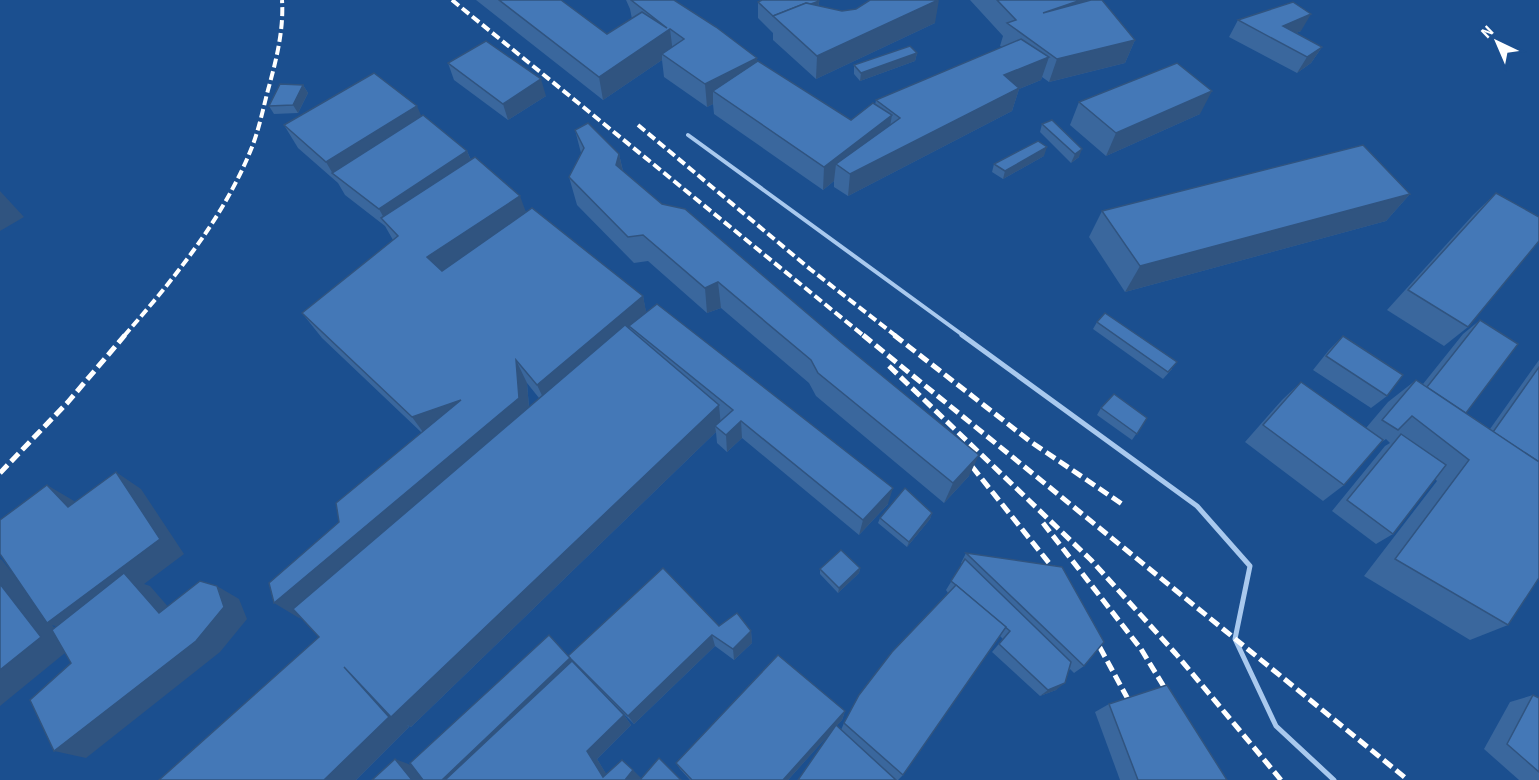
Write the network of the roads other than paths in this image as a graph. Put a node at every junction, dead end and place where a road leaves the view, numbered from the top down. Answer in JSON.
{"nodes":[{"id":1,"x":688,"y":135,"type":"dead end"},
{"id":2,"x":1335,"y":780,"type":"edge"}],
"edges":[{"from":1,"to":2,"type":"lane"}]}
